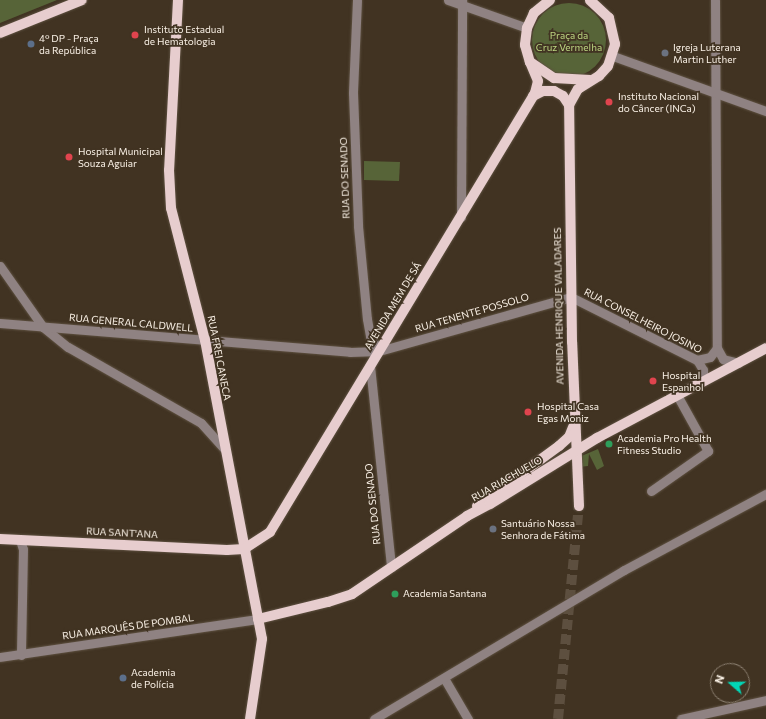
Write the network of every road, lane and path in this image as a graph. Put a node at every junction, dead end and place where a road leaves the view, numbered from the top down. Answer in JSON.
{"nodes":[{"id":1,"x":82,"y":0,"type":"edge"},
{"id":2,"x":178,"y":0,"type":"edge"},
{"id":3,"x":357,"y":0,"type":"edge"},
{"id":4,"x":448,"y":0,"type":"edge"},
{"id":5,"x":550,"y":0,"type":"edge"},
{"id":6,"x":590,"y":0,"type":"edge"},
{"id":7,"x":715,"y":0,"type":"edge"},
{"id":8,"x":462,"y":3,"type":"edge"},
{"id":9,"x":527,"y":28,"type":"junction"},
{"id":10,"x":0,"y":33,"type":"edge"},
{"id":11,"x":613,"y":56,"type":"junction"},
{"id":12,"x":530,"y":62,"type":"junction"},
{"id":13,"x":594,"y":79,"type":"junction"},
{"id":14,"x":715,"y":93,"type":"junction"},
{"id":15,"x":533,"y":96,"type":"junction"},
{"id":16,"x":569,"y":106,"type":"junction"},
{"id":17,"x":766,"y":111,"type":"edge"},
{"id":18,"x":460,"y":217,"type":"junction"},
{"id":19,"x":0,"y":266,"type":"edge"},
{"id":20,"x":571,"y":297,"type":"junction"},
{"id":21,"x":0,"y":323,"type":"edge"},
{"id":22,"x":43,"y":327,"type":"junction"},
{"id":23,"x":205,"y":340,"type":"junction"},
{"id":24,"x":718,"y":348,"type":"junction"},
{"id":25,"x":766,"y":348,"type":"edge"},
{"id":26,"x":379,"y":351,"type":"junction"},
{"id":27,"x":697,"y":360,"type":"junction"},
{"id":28,"x":739,"y":363,"type":"junction"},
{"id":29,"x":370,"y":366,"type":"junction"},
{"id":30,"x":694,"y":386,"type":"junction"},
{"id":31,"x":677,"y":396,"type":"junction"},
{"id":32,"x":574,"y":422,"type":"junction"},
{"id":33,"x":225,"y":450,"type":"junction"},
{"id":34,"x":576,"y":452,"type":"junction"},
{"id":35,"x":651,"y":491,"type":"dead end"},
{"id":36,"x":765,"y":497,"type":"edge"},
{"id":37,"x":579,"y":506,"type":"tunnel mouth"},
{"id":38,"x":467,"y":516,"type":"junction"},
{"id":39,"x":0,"y":539,"type":"edge"},
{"id":40,"x":20,"y":540,"type":"junction"},
{"id":41,"x":244,"y":549,"type":"junction"},
{"id":42,"x":391,"y":567,"type":"junction"},
{"id":43,"x":258,"y":619,"type":"junction"},
{"id":44,"x":20,"y":655,"type":"junction"},
{"id":45,"x":0,"y":657,"type":"edge"},
{"id":46,"x":444,"y":678,"type":"junction"},
{"id":47,"x":766,"y":700,"type":"edge"},
{"id":48,"x":250,"y":719,"type":"edge"},
{"id":49,"x":374,"y":719,"type":"edge"},
{"id":50,"x":468,"y":719,"type":"edge"},
{"id":51,"x":681,"y":719,"type":"edge"}],
"edges":[{"from":1,"to":10,"type":"main road"},
{"from":2,"to":23,"type":"main road","name":"RUA FREI CANECA"},
{"from":3,"to":26,"type":"street","name":"RUA DO SENADO"},
{"from":4,"to":8,"type":"street"},
{"from":5,"to":9,"type":"main road"},
{"from":6,"to":11,"type":"main road"},
{"from":7,"to":14,"type":"street"},
{"from":8,"to":9,"type":"street"},
{"from":8,"to":18,"type":"street"},
{"from":9,"to":12,"type":"main road"},
{"from":11,"to":13,"type":"main road"},
{"from":11,"to":14,"type":"street"},
{"from":12,"to":13,"type":"main road"},
{"from":12,"to":15,"type":"main road","name":"AVENIDA MEM DE SÁ"},
{"from":13,"to":16,"type":"main road"},
{"from":14,"to":17,"type":"street"},
{"from":14,"to":24,"type":"street"},
{"from":15,"to":16,"type":"main road"},
{"from":15,"to":18,"type":"main road","name":"AVENIDA MEM DE SÁ"},
{"from":16,"to":20,"type":"main road","name":"AVENIDA HENRIQUE VALADARES"},
{"from":18,"to":26,"type":"main road","name":"AVENIDA MEM DE SÁ"},
{"from":19,"to":22,"type":"street"},
{"from":20,"to":26,"type":"street","name":"RUA TENENTE POSSOLO"},
{"from":20,"to":27,"type":"street","name":"RUA CONSELHEIRO JOSINO"},
{"from":20,"to":32,"type":"main road","name":"AVENIDA HENRIQUE VALADARES"},
{"from":21,"to":22,"type":"street","name":"RUA GENERAL CALDWELL"},
{"from":22,"to":23,"type":"street","name":"RUA GENERAL CALDWELL"},
{"from":22,"to":33,"type":"street"},
{"from":23,"to":26,"type":"street","name":"RUA GENERAL CALDWELL"},
{"from":23,"to":33,"type":"main road","name":"RUA FREI CANECA"},
{"from":24,"to":27,"type":"street"},
{"from":24,"to":28,"type":"street"},
{"from":25,"to":28,"type":"main road","name":"RUA RIACHUELO"},
{"from":26,"to":29,"type":"main road","name":"AVENIDA MEM DE SÁ"},
{"from":27,"to":30,"type":"street","name":"RUA CONSELHEIRO JOSINO"},
{"from":28,"to":30,"type":"main road","name":"RUA RIACHUELO"},
{"from":29,"to":41,"type":"main road","name":"AVENIDA MEM DE SÁ"},
{"from":29,"to":42,"type":"street","name":"RUA DO SENADO"},
{"from":30,"to":31,"type":"main road","name":"RUA RIACHUELO"},
{"from":31,"to":34,"type":"main road","name":"RUA RIACHUELO"},
{"from":31,"to":35,"type":"street"},
{"from":32,"to":34,"type":"main road","name":"AVENIDA HENRIQUE VALADARES"},
{"from":32,"to":38,"type":"main road"},
{"from":33,"to":41,"type":"main road","name":"RUA FREI CANECA"},
{"from":34,"to":37,"type":"main road","name":"AVENIDA HENRIQUE VALADARES"},
{"from":34,"to":38,"type":"main road","name":"RUA RIACHUELO"},
{"from":36,"to":46,"type":"street"},
{"from":38,"to":42,"type":"main road","name":"RUA RIACHUELO"},
{"from":39,"to":40,"type":"main road","name":"RUA SANT'ANA"},
{"from":40,"to":41,"type":"main road","name":"RUA SANT'ANA"},
{"from":40,"to":44,"type":"street"},
{"from":41,"to":43,"type":"main road","name":"RUA FREI CANECA"},
{"from":42,"to":43,"type":"main road","name":"RUA RIACHUELO"},
{"from":43,"to":44,"type":"street","name":"RUA MARQUÊS DE POMBAL"},
{"from":43,"to":48,"type":"main road","name":"RUA FREI CANECA"},
{"from":44,"to":45,"type":"street","name":"RUA MARQUÊS DE POMBAL"},
{"from":46,"to":49,"type":"street"},
{"from":46,"to":50,"type":"street"},
{"from":47,"to":51,"type":"street"}]}
